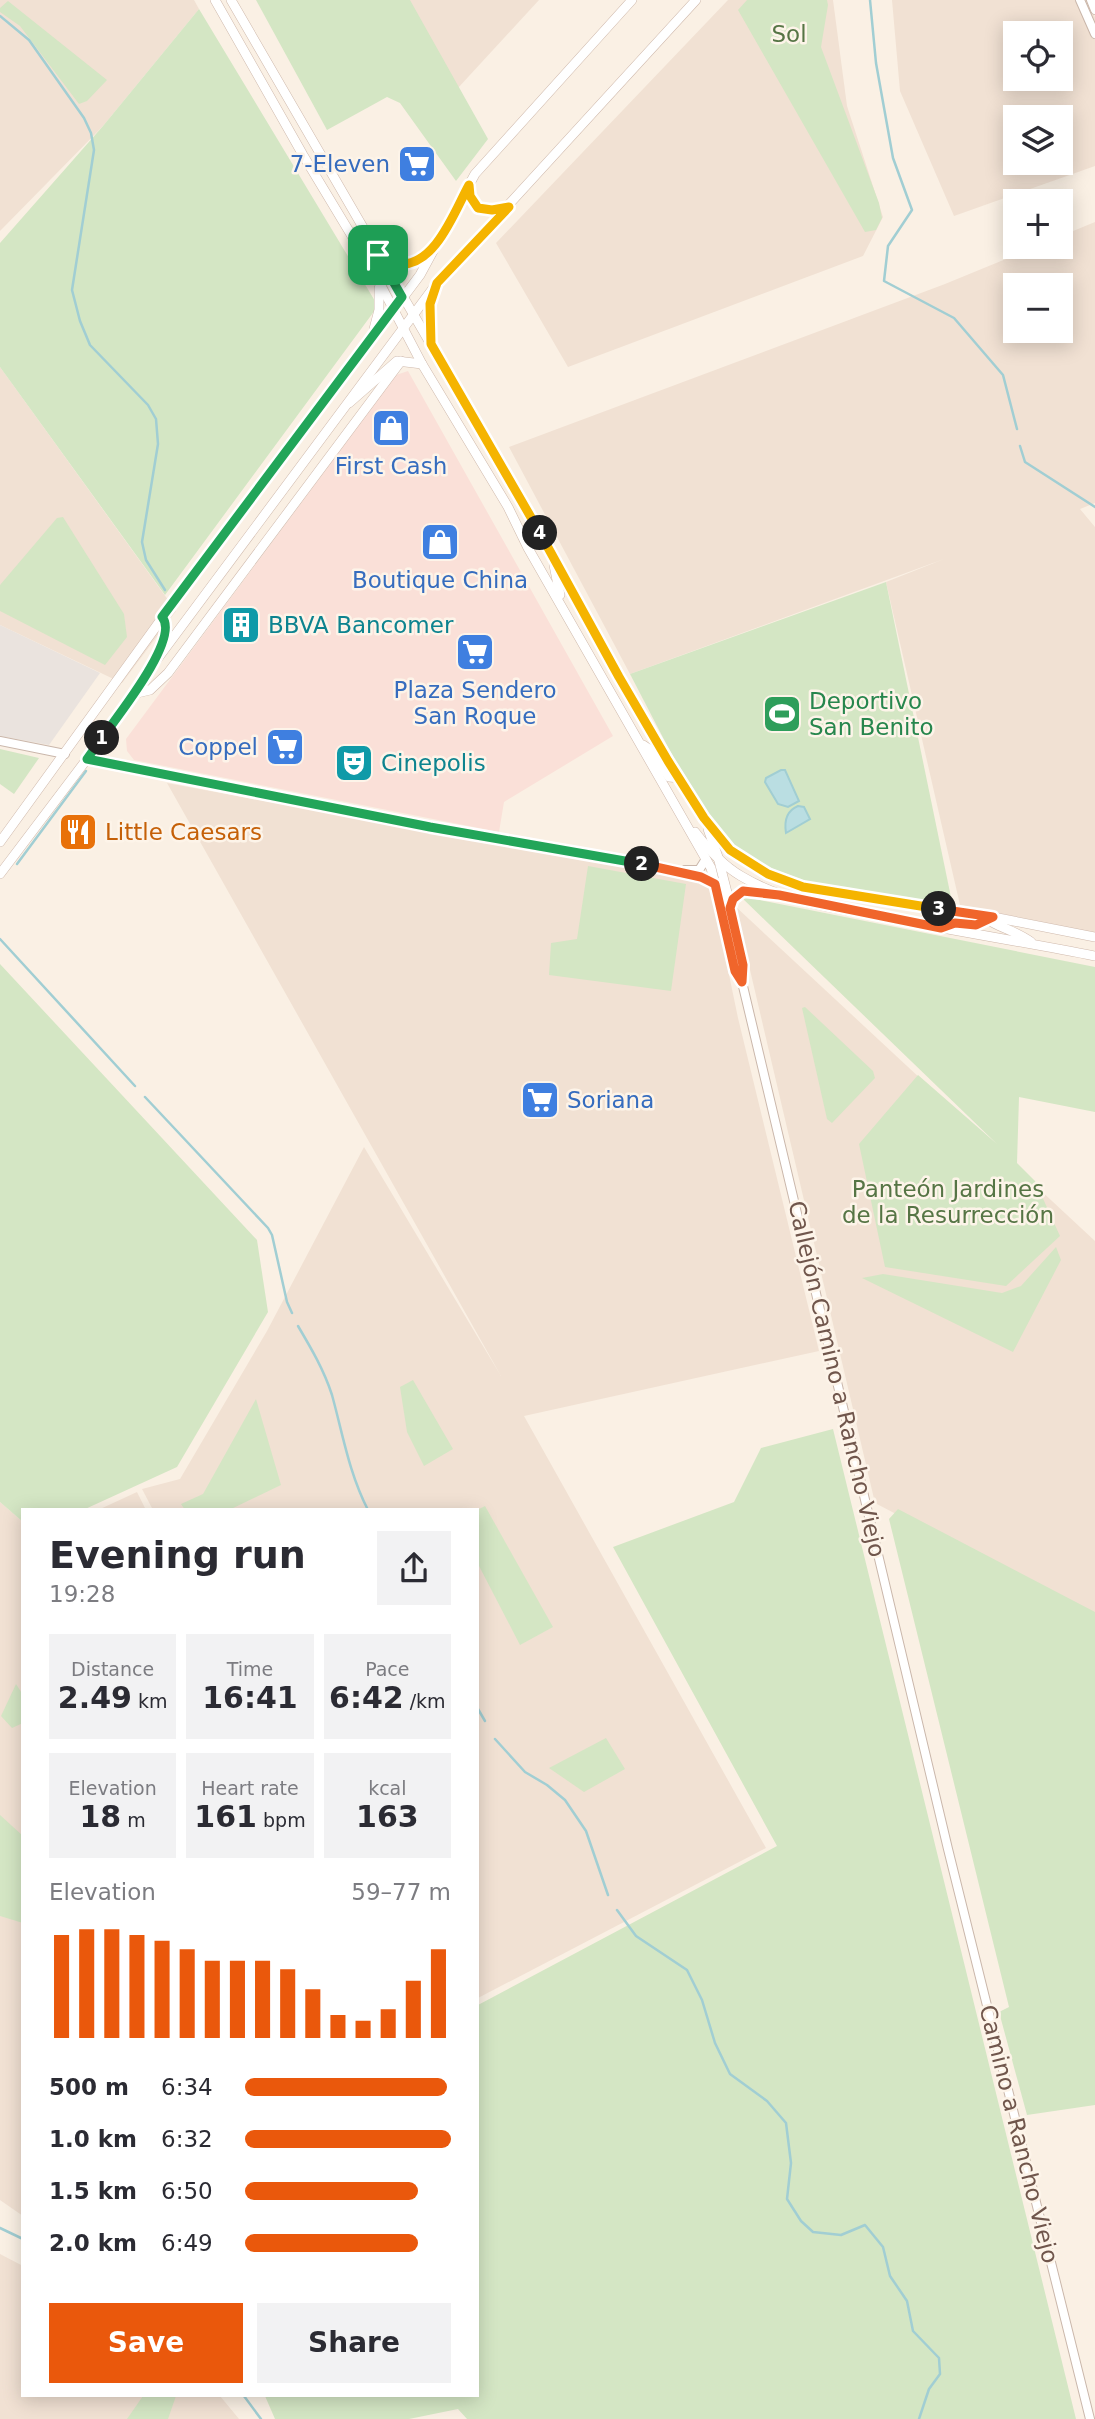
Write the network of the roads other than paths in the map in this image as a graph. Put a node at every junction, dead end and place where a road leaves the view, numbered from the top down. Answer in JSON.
{"nodes":[{"id":1,"x":215,"y":0,"type":"edge"},
{"id":2,"x":231,"y":0,"type":"edge"},
{"id":3,"x":632,"y":0,"type":"edge"},
{"id":4,"x":696,"y":0,"type":"edge"},
{"id":5,"x":1080,"y":0,"type":"edge"},
{"id":6,"x":1091,"y":0,"type":"edge"},
{"id":7,"x":1095,"y":9,"type":"edge"},
{"id":8,"x":1095,"y":34,"type":"edge"},
{"id":9,"x":469,"y":185,"type":"junction"},
{"id":10,"x":509,"y":207,"type":"junction"},
{"id":11,"x":439,"y":242,"type":"junction"},
{"id":12,"x":378,"y":255,"type":"junction"},
{"id":13,"x":376,"y":276,"type":"junction"},
{"id":14,"x":437,"y":283,"type":"junction"},
{"id":15,"x":402,"y":297,"type":"junction"},
{"id":16,"x":393,"y":309,"type":"junction"},
{"id":17,"x":412,"y":314,"type":"junction"},
{"id":18,"x":403,"y":327,"type":"junction"},
{"id":19,"x":431,"y":344,"type":"junction"},
{"id":20,"x":364,"y":348,"type":"junction"},
{"id":21,"x":401,"y":361,"type":"junction"},
{"id":22,"x":422,"y":364,"type":"junction"},
{"id":23,"x":345,"y":406,"type":"junction"},
{"id":24,"x":479,"y":460,"type":"junction"},
{"id":25,"x":501,"y":466,"type":"junction"},
{"id":26,"x":276,"y":501,"type":"junction"},
{"id":27,"x":279,"y":524,"type":"junction"},
{"id":28,"x":528,"y":548,"type":"junction"},
{"id":29,"x":559,"y":571,"type":"junction"},
{"id":30,"x":216,"y":581,"type":"junction"},
{"id":31,"x":237,"y":581,"type":"junction"},
{"id":32,"x":562,"y":606,"type":"junction"},
{"id":33,"x":162,"y":617,"type":"junction"},
{"id":34,"x":155,"y":663,"type":"junction"},
{"id":35,"x":133,"y":694,"type":"junction"},
{"id":36,"x":0,"y":741,"type":"edge"},
{"id":37,"x":641,"y":744,"type":"junction"},
{"id":38,"x":65,"y":754,"type":"junction"},
{"id":39,"x":87,"y":759,"type":"junction"},
{"id":40,"x":680,"y":779,"type":"junction"},
{"id":41,"x":678,"y":809,"type":"junction"},
{"id":42,"x":704,"y":818,"type":"junction"},
{"id":43,"x":0,"y":842,"type":"edge"},
{"id":44,"x":706,"y":859,"type":"junction"},
{"id":45,"x":724,"y":866,"type":"junction"},
{"id":46,"x":678,"y":871,"type":"junction"},
{"id":47,"x":0,"y":874,"type":"edge"},
{"id":48,"x":779,"y":879,"type":"junction"},
{"id":49,"x":714,"y":880,"type":"junction"},
{"id":50,"x":779,"y":895,"type":"junction"},
{"id":51,"x":730,"y":908,"type":"junction"},
{"id":52,"x":987,"y":917,"type":"junction"},
{"id":53,"x":941,"y":928,"type":"junction"},
{"id":54,"x":1094,"y":938,"type":"edge"},
{"id":55,"x":1033,"y":945,"type":"junction"},
{"id":56,"x":1095,"y":957,"type":"edge"},
{"id":57,"x":742,"y":982,"type":"junction"},
{"id":58,"x":948,"y":1849,"type":"joint"},
{"id":59,"x":1090,"y":2419,"type":"edge"}],
"edges":[{"from":1,"to":13,"type":"main road"},
{"from":2,"to":12,"type":"main road"},
{"from":3,"to":9,"type":"main road"},
{"from":4,"to":10,"type":"main road"},
{"from":5,"to":8,"type":"street"},
{"from":6,"to":7,"type":"street"},
{"from":9,"to":10,"type":"main road"},
{"from":9,"to":11,"type":"main road"},
{"from":10,"to":14,"type":"main road"},
{"from":11,"to":12,"type":"main road"},
{"from":11,"to":15,"type":"main road"},
{"from":12,"to":15,"type":"main road"},
{"from":13,"to":16,"type":"main road"},
{"from":13,"to":20,"type":"main road"},
{"from":14,"to":17,"type":"main road"},
{"from":14,"to":19,"type":"main road"},
{"from":15,"to":16,"type":"main road"},
{"from":15,"to":17,"type":"main road"},
{"from":16,"to":18,"type":"main road"},
{"from":16,"to":20,"type":"main road"},
{"from":17,"to":18,"type":"main road"},
{"from":17,"to":19,"type":"main road"},
{"from":18,"to":22,"type":"main road"},
{"from":18,"to":23,"type":"main road"},
{"from":19,"to":25,"type":"main road"},
{"from":20,"to":33,"type":"main road"},
{"from":21,"to":22,"type":"main road"},
{"from":21,"to":23,"type":"main road"},
{"from":21,"to":27,"type":"main road"},
{"from":22,"to":24,"type":"main road"},
{"from":23,"to":26,"type":"main road"},
{"from":24,"to":25,"type":"main road"},
{"from":24,"to":28,"type":"main road"},
{"from":25,"to":29,"type":"main road"},
{"from":26,"to":27,"type":"main road"},
{"from":26,"to":30,"type":"main road"},
{"from":27,"to":31,"type":"main road"},
{"from":28,"to":29,"type":"main road"},
{"from":28,"to":32,"type":"main road"},
{"from":29,"to":32,"type":"main road"},
{"from":29,"to":40,"type":"main road"},
{"from":30,"to":31,"type":"main road"},
{"from":30,"to":34,"type":"main road"},
{"from":31,"to":35,"type":"main road"},
{"from":32,"to":37,"type":"main road"},
{"from":33,"to":34,"type":"main road"},
{"from":33,"to":38,"type":"main road"},
{"from":34,"to":35,"type":"main road"},
{"from":35,"to":39,"type":"main road"},
{"from":36,"to":38,"type":"street"},
{"from":37,"to":40,"type":"main road"},
{"from":37,"to":41,"type":"main road"},
{"from":38,"to":43,"type":"main road"},
{"from":39,"to":46,"type":"street"},
{"from":39,"to":47,"type":"main road"},
{"from":40,"to":42,"type":"main road"},
{"from":41,"to":44,"type":"main road"},
{"from":41,"to":45,"type":"main road"},
{"from":42,"to":45,"type":"main road"},
{"from":42,"to":48,"type":"main road"},
{"from":44,"to":46,"type":"street"},
{"from":44,"to":49,"type":"main road"},
{"from":45,"to":48,"type":"main road"},
{"from":45,"to":49,"type":"main road"},
{"from":45,"to":50,"type":"main road"},
{"from":45,"to":51,"type":"main road"},
{"from":46,"to":49,"type":"street"},
{"from":48,"to":52,"type":"main road"},
{"from":49,"to":57,"type":"street"},
{"from":50,"to":51,"type":"street"},
{"from":50,"to":53,"type":"main road"},
{"from":51,"to":57,"type":"street","name":"Callejón Camino a Rancho Viejo"},
{"from":52,"to":53,"type":"main road"},
{"from":52,"to":54,"type":"main road"},
{"from":52,"to":55,"type":"main road"},
{"from":53,"to":55,"type":"main road"},
{"from":55,"to":56,"type":"main road"},
{"from":57,"to":58,"type":"street","name":"Callejón Camino a Rancho Viejo"},
{"from":58,"to":59,"type":"street","name":"Camino a Rancho Viejo"}]}
